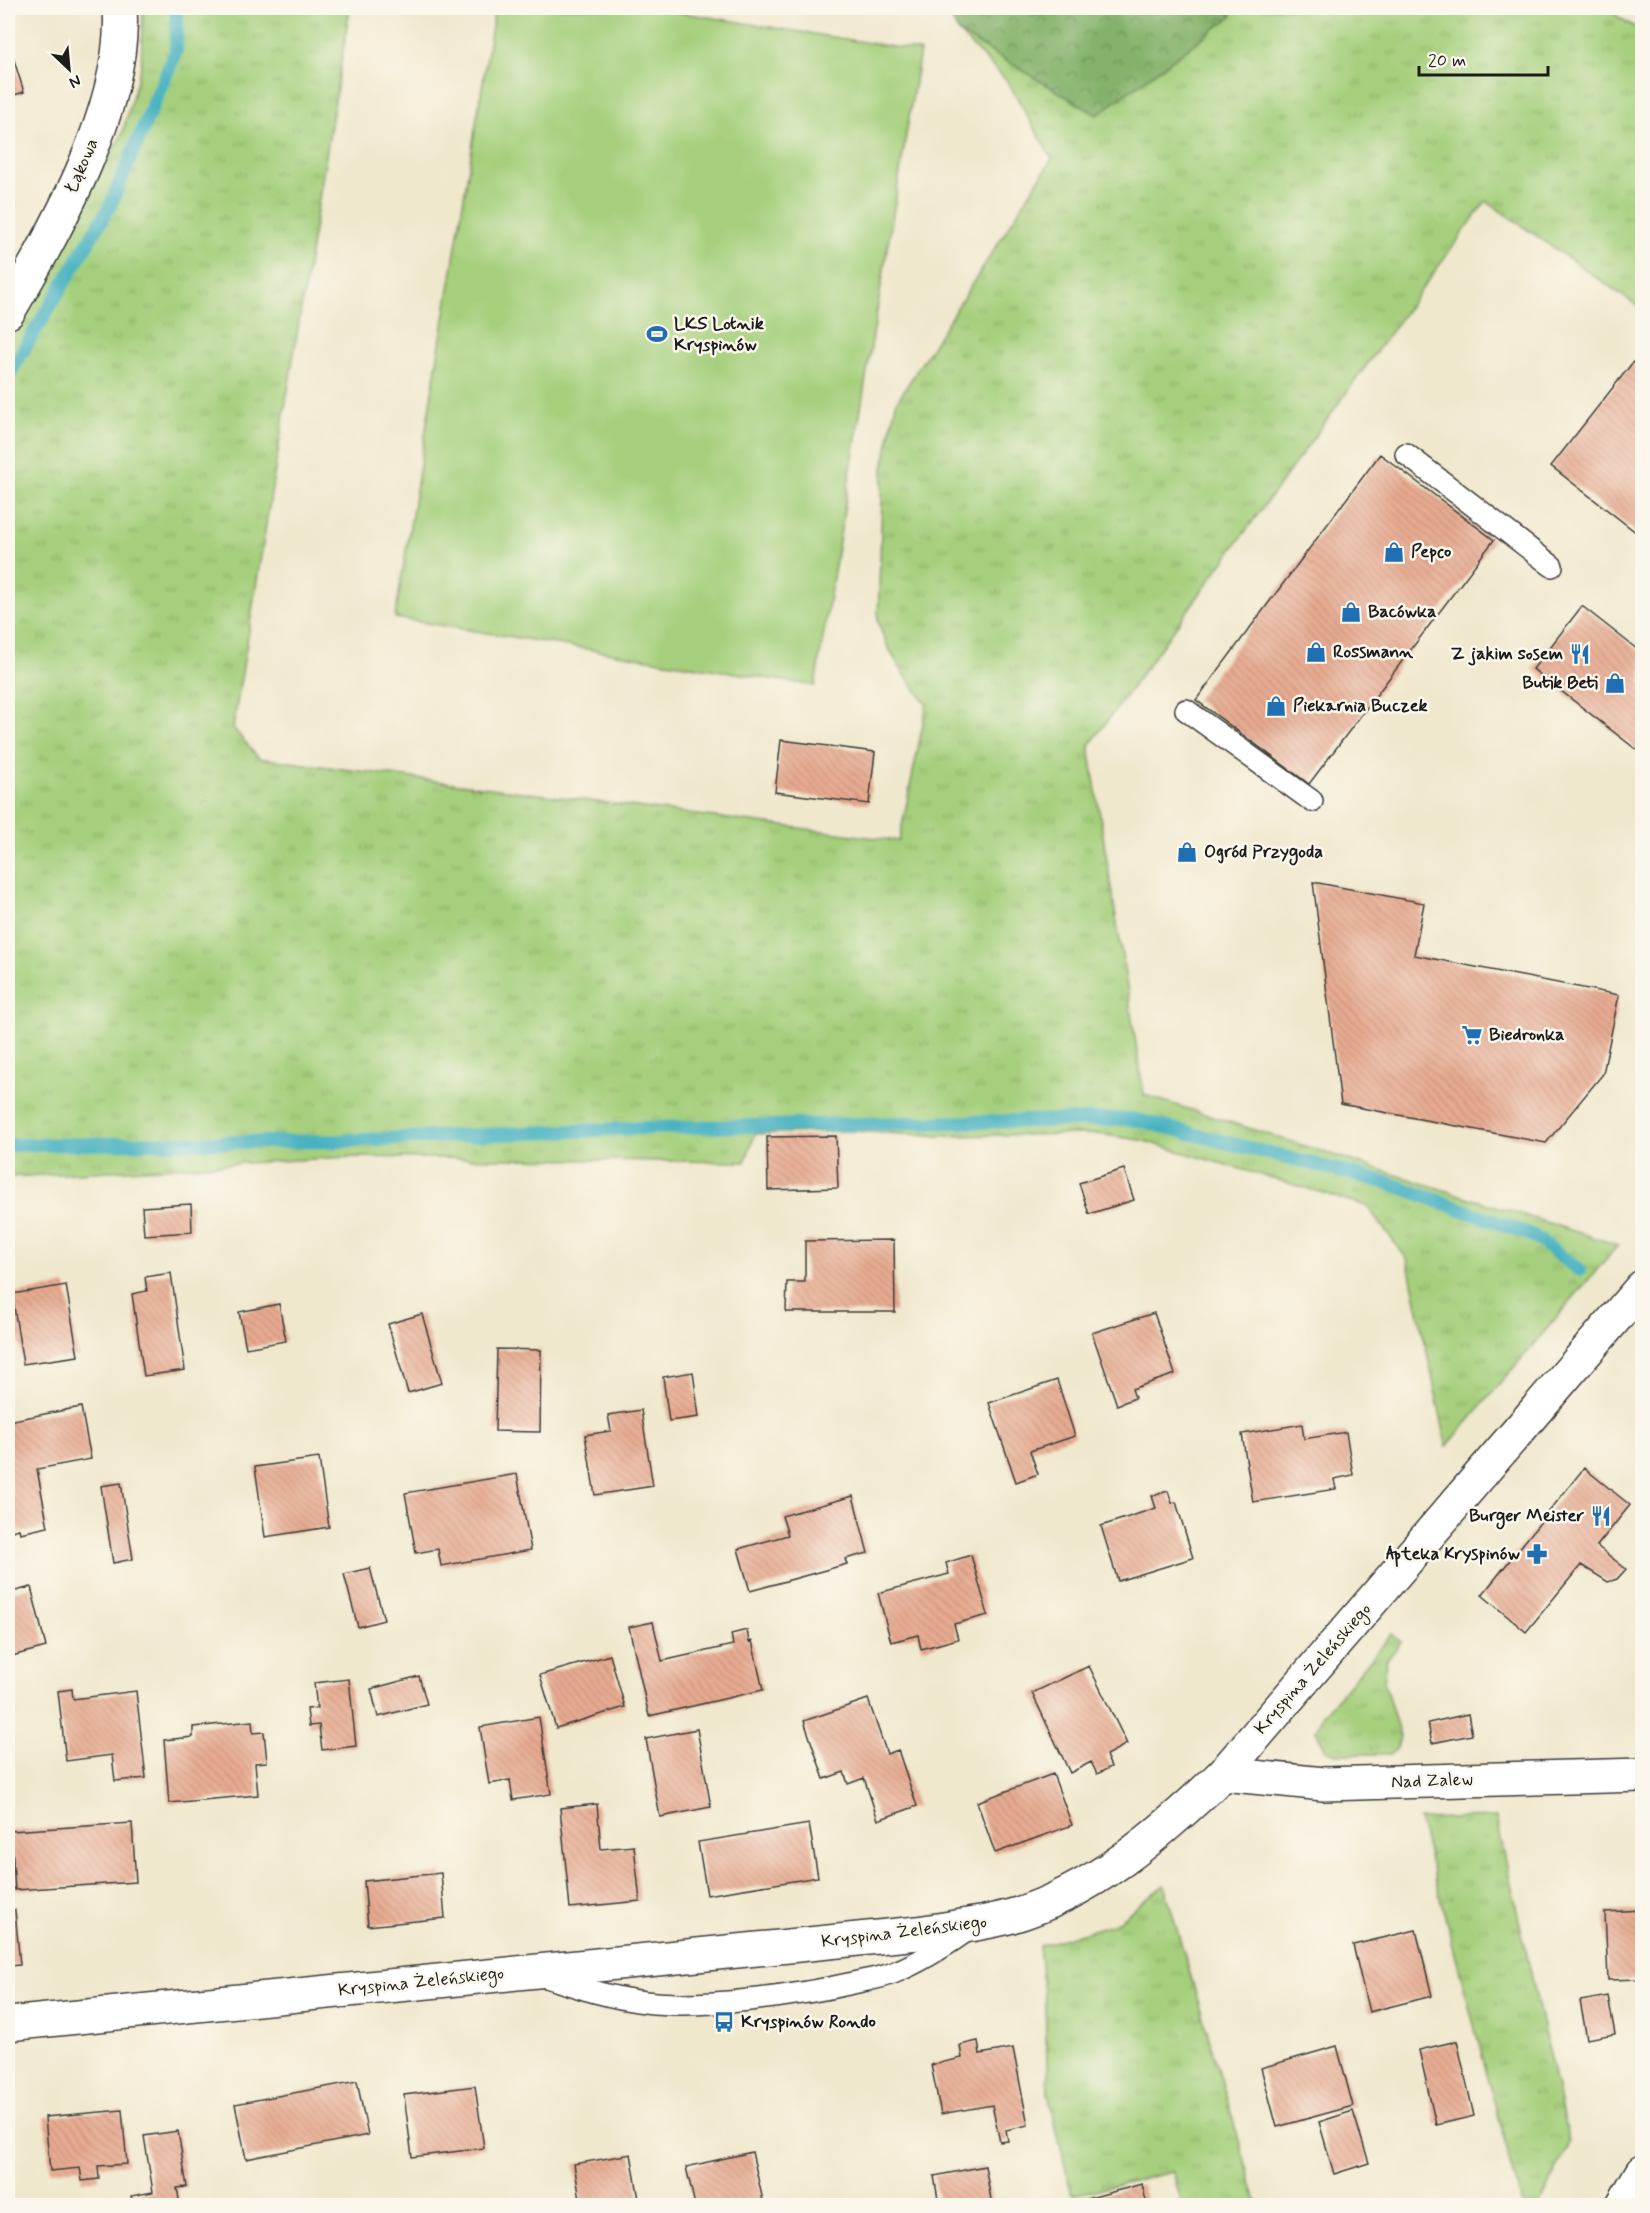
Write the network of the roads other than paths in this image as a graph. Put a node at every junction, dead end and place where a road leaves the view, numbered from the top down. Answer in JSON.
{"nodes":[{"id":1,"x":120,"y":8,"type":"edge"},
{"id":2,"x":12,"y":299,"type":"edge"},
{"id":3,"x":1406,"y":454,"type":"dead end"},
{"id":4,"x":1552,"y":566,"type":"dead end"},
{"id":5,"x":1186,"y":710,"type":"dead end"},
{"id":6,"x":1312,"y":801,"type":"dead end"},
{"id":7,"x":1642,"y":1287,"type":"edge"},
{"id":8,"x":1222,"y":1774,"type":"junction"},
{"id":9,"x":1642,"y":1775,"type":"edge"},
{"id":10,"x":975,"y":1924,"type":"junction"},
{"id":11,"x":529,"y":1971,"type":"junction"},
{"id":12,"x":8,"y":2024,"type":"edge"},
{"id":13,"x":1642,"y":2172,"type":"edge"},
{"id":14,"x":1622,"y":2205,"type":"edge"}],
"edges":[{"from":1,"to":2,"type":"main road","name":"Łąkowa"},
{"from":3,"to":4,"type":"lane"},
{"from":5,"to":6,"type":"lane"},
{"from":7,"to":8,"type":"main road","name":"Kryspina Żeleńskiego"},
{"from":8,"to":9,"type":"main road","name":"Nad Zalew"},
{"from":8,"to":10,"type":"main road","name":"Kryspina Żeleńskiego"},
{"from":10,"to":11,"type":"main road","name":"Kryspina Żeleńskiego"},
{"from":10,"to":11,"type":"lane"},
{"from":11,"to":12,"type":"main road","name":"Kryspina Żeleńskiego"},
{"from":13,"to":14,"type":"main road"}]}
